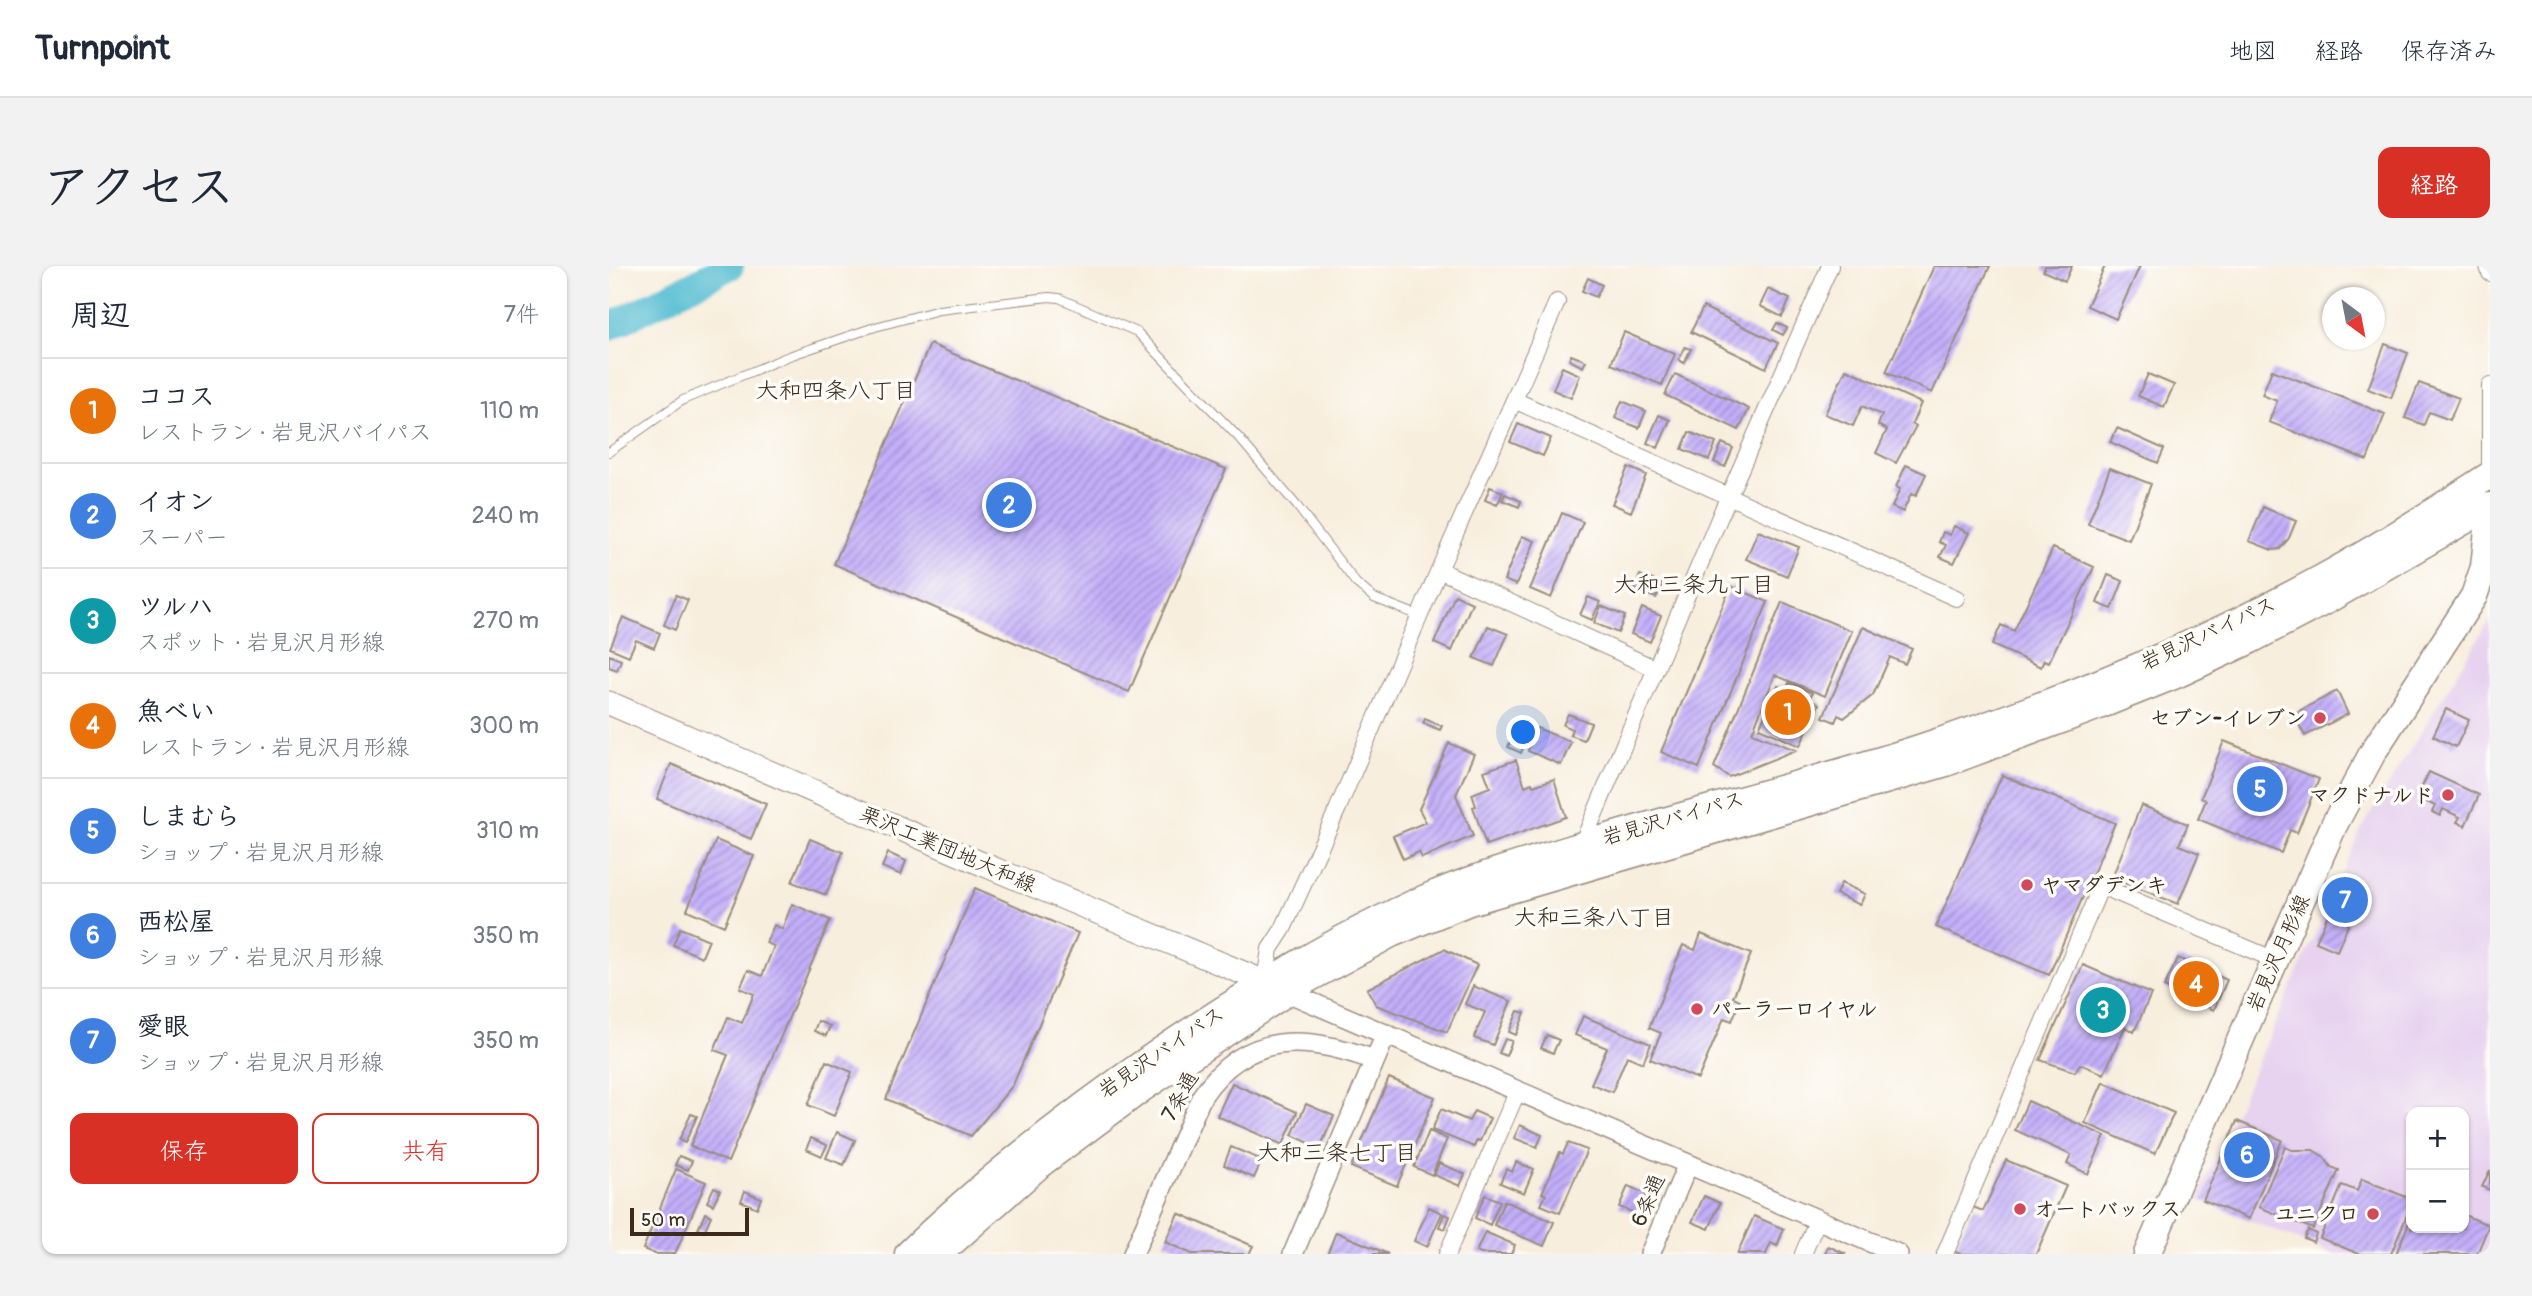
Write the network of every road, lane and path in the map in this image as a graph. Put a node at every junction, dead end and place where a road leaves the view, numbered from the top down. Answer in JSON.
{"nodes":[{"id":1,"x":1830,"y":266,"type":"edge"},
{"id":2,"x":2488,"y":266,"type":"edge"},
{"id":3,"x":2490,"y":274,"type":"edge"},
{"id":4,"x":1557,"y":302,"type":"dead end"},
{"id":5,"x":2490,"y":386,"type":"edge"},
{"id":6,"x":1514,"y":400,"type":"junction"},
{"id":7,"x":609,"y":452,"type":"edge"},
{"id":8,"x":2490,"y":476,"type":"edge"},
{"id":9,"x":1729,"y":495,"type":"junction"},
{"id":10,"x":2490,"y":508,"type":"edge"},
{"id":11,"x":1439,"y":569,"type":"junction"},
{"id":12,"x":1956,"y":598,"type":"dead end"},
{"id":13,"x":1420,"y":616,"type":"junction"},
{"id":14,"x":1656,"y":669,"type":"junction"},
{"id":15,"x":609,"y":703,"type":"edge"},
{"id":16,"x":1582,"y":845,"type":"junction"},
{"id":17,"x":2275,"y":960,"type":"junction"},
{"id":18,"x":1276,"y":987,"type":"junction"},
{"id":19,"x":1386,"y":1034,"type":"junction"},
{"id":20,"x":1374,"y":1060,"type":"junction"},
{"id":21,"x":1518,"y":1090,"type":"junction"},
{"id":22,"x":1688,"y":1164,"type":"junction"},
{"id":23,"x":1818,"y":1219,"type":"junction"},
{"id":24,"x":908,"y":1254,"type":"edge"},
{"id":25,"x":939,"y":1254,"type":"edge"},
{"id":26,"x":1133,"y":1254,"type":"edge"},
{"id":27,"x":1293,"y":1254,"type":"edge"},
{"id":28,"x":1447,"y":1254,"type":"edge"},
{"id":29,"x":1650,"y":1254,"type":"edge"},
{"id":30,"x":1803,"y":1254,"type":"edge"},
{"id":31,"x":1898,"y":1254,"type":"edge"},
{"id":32,"x":1945,"y":1254,"type":"edge"},
{"id":33,"x":2147,"y":1254,"type":"edge"}],
"edges":[{"from":1,"to":9,"type":"street"},
{"from":2,"to":3,"type":"street"},
{"from":4,"to":6,"type":"street"},
{"from":5,"to":8,"type":"street"},
{"from":6,"to":9,"type":"street"},
{"from":6,"to":11,"type":"street"},
{"from":7,"to":13,"type":"lane"},
{"from":8,"to":16,"type":"main road","name":"岩見沢バイパス"},
{"from":9,"to":12,"type":"street"},
{"from":9,"to":14,"type":"street"},
{"from":10,"to":17,"type":"main road","name":"岩見沢月形線"},
{"from":10,"to":18,"type":"main road","name":"岩見沢バイパス"},
{"from":11,"to":13,"type":"street"},
{"from":11,"to":14,"type":"street"},
{"from":13,"to":18,"type":"street"},
{"from":14,"to":16,"type":"street"},
{"from":15,"to":18,"type":"main road","name":"栗沢工業団地大和線"},
{"from":16,"to":18,"type":"main road","name":"岩見沢バイパス"},
{"from":17,"to":32,"type":"street"},
{"from":17,"to":33,"type":"main road","name":"岩見沢月形線"},
{"from":18,"to":19,"type":"street"},
{"from":18,"to":24,"type":"main road","name":"岩見沢バイパス"},
{"from":18,"to":25,"type":"main road","name":"岩見沢バイパス"},
{"from":19,"to":20,"type":"street"},
{"from":19,"to":21,"type":"street"},
{"from":20,"to":26,"type":"street","name":"7条通"},
{"from":20,"to":27,"type":"street"},
{"from":21,"to":22,"type":"street"},
{"from":21,"to":28,"type":"street"},
{"from":22,"to":23,"type":"street"},
{"from":22,"to":29,"type":"street","name":"6条通"},
{"from":23,"to":30,"type":"street"},
{"from":23,"to":31,"type":"street"}]}
